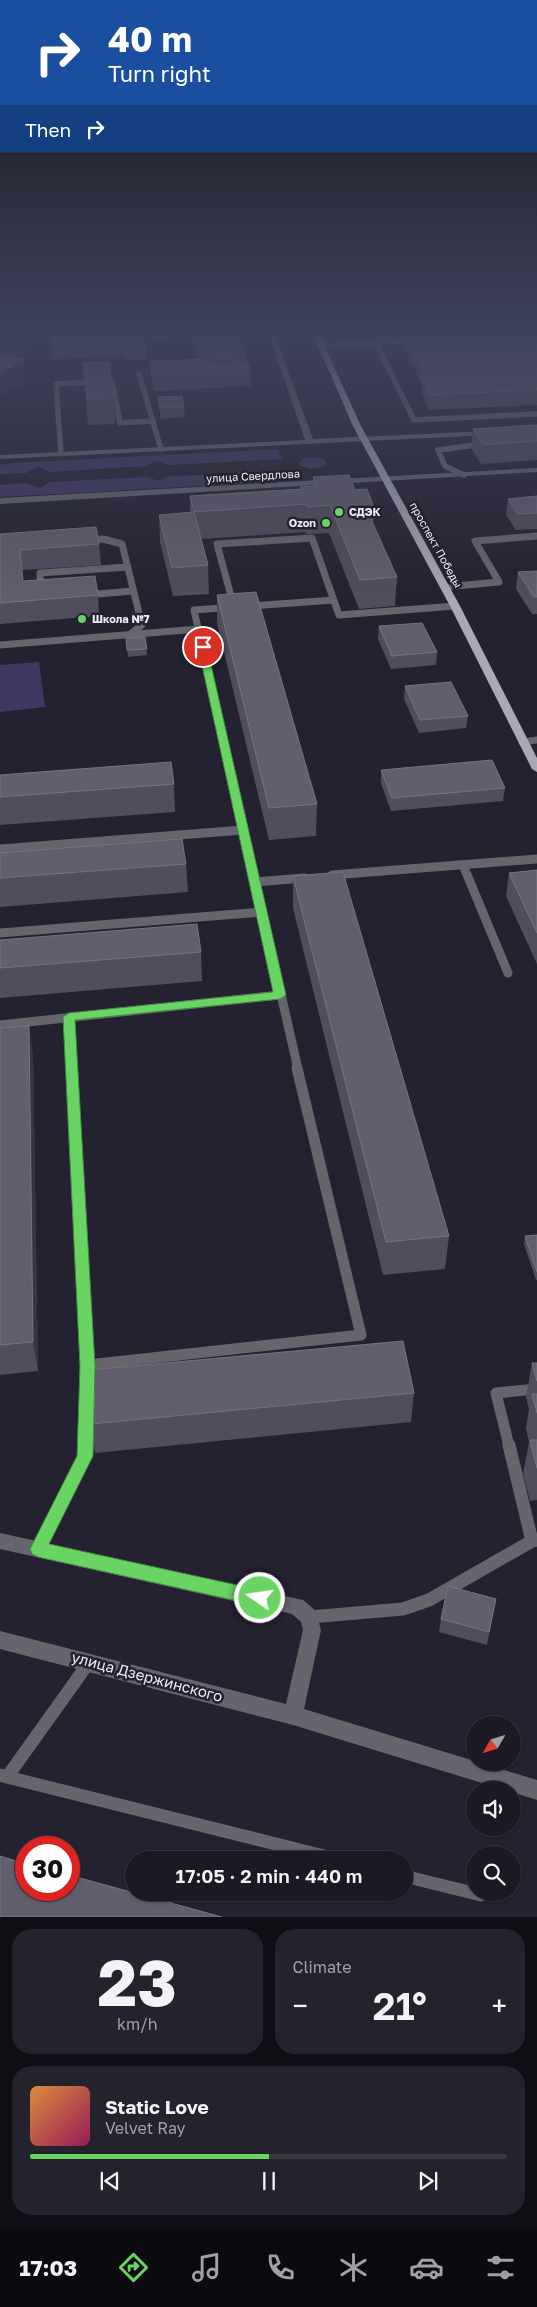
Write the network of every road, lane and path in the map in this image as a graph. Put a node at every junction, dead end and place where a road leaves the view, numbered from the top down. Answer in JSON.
{"nodes":[{"id":1,"x":59,"y":421,"type":"edge"},
{"id":2,"x":120,"y":421,"type":"edge"},
{"id":3,"x":145,"y":421,"type":"edge"},
{"id":4,"x":152,"y":421,"type":"edge"},
{"id":5,"x":303,"y":421,"type":"edge"},
{"id":6,"x":356,"y":421,"type":"edge"},
{"id":7,"x":498,"y":432,"type":"edge"},
{"id":8,"x":364,"y":440,"type":"junction"},
{"id":9,"x":310,"y":442,"type":"junction"},
{"id":10,"x":492,"y":443,"type":"edge"},
{"id":11,"x":161,"y":449,"type":"junction"},
{"id":12,"x":61,"y":454,"type":"junction"},
{"id":13,"x":0,"y":457,"type":"edge"},
{"id":14,"x":445,"y":466,"type":"joint"},
{"id":15,"x":537,"y":470,"type":"edge"},
{"id":16,"x":464,"y":475,"type":"junction"},
{"id":17,"x":386,"y":480,"type":"junction"},
{"id":18,"x":0,"y":501,"type":"edge"},
{"id":19,"x":537,"y":536,"type":"edge"},
{"id":20,"x":84,"y":540,"type":"edge"},
{"id":21,"x":128,"y":567,"type":"junction"},
{"id":22,"x":444,"y":587,"type":"junction"},
{"id":23,"x":133,"y":591,"type":"junction"},
{"id":24,"x":78,"y":595,"type":"edge"},
{"id":25,"x":42,"y":598,"type":"edge"},
{"id":26,"x":334,"y":600,"type":"junction"},
{"id":27,"x":455,"y":606,"type":"junction"},
{"id":28,"x":234,"y":607,"type":"junction"},
{"id":29,"x":199,"y":629,"type":"junction"},
{"id":30,"x":129,"y":634,"type":"junction"},
{"id":31,"x":0,"y":644,"type":"edge"},
{"id":32,"x":537,"y":740,"type":"edge"},
{"id":33,"x":522,"y":742,"type":"junction"},
{"id":34,"x":537,"y":769,"type":"edge"},
{"id":35,"x":243,"y":830,"type":"junction"},
{"id":36,"x":0,"y":849,"type":"edge"},
{"id":37,"x":537,"y":859,"type":"edge"},
{"id":38,"x":463,"y":865,"type":"junction"},
{"id":39,"x":324,"y":876,"type":"edge"},
{"id":40,"x":314,"y":877,"type":"edge"},
{"id":41,"x":254,"y":882,"type":"junction"},
{"id":42,"x":262,"y":912,"type":"junction"},
{"id":43,"x":0,"y":933,"type":"edge"},
{"id":44,"x":508,"y":973,"type":"dead end"},
{"id":45,"x":280,"y":995,"type":"junction"},
{"id":46,"x":69,"y":1017,"type":"junction"},
{"id":47,"x":0,"y":1025,"type":"edge"},
{"id":48,"x":88,"y":1366,"type":"junction"},
{"id":49,"x":537,"y":1389,"type":"edge"},
{"id":50,"x":535,"y":1540,"type":"edge"},
{"id":51,"x":0,"y":1541,"type":"edge"},
{"id":52,"x":38,"y":1549,"type":"junction"},
{"id":53,"x":310,"y":1616,"type":"junction"},
{"id":54,"x":0,"y":1640,"type":"edge"},
{"id":55,"x":90,"y":1661,"type":"junction"},
{"id":56,"x":293,"y":1715,"type":"junction"},
{"id":57,"x":4,"y":1776,"type":"edge"},
{"id":58,"x":535,"y":1788,"type":"edge"},
{"id":59,"x":304,"y":1851,"type":"edge"},
{"id":60,"x":413,"y":1878,"type":"edge"},
{"id":61,"x":466,"y":1891,"type":"edge"}],
"edges":[{"from":1,"to":12,"type":"lane"},
{"from":2,"to":3,"type":"lane"},
{"from":4,"to":11,"type":"lane"},
{"from":5,"to":9,"type":"street"},
{"from":6,"to":8,"type":"main road","name":"проспект Победы"},
{"from":7,"to":8,"type":"street"},
{"from":8,"to":9,"type":"street"},
{"from":8,"to":17,"type":"main road","name":"проспект Победы"},
{"from":9,"to":11,"type":"street"},
{"from":10,"to":14,"type":"lane"},
{"from":11,"to":12,"type":"street"},
{"from":12,"to":13,"type":"street"},
{"from":14,"to":16,"type":"lane"},
{"from":15,"to":16,"type":"street","name":"улица Свердлова"},
{"from":16,"to":17,"type":"street","name":"улица Свердлова"},
{"from":17,"to":18,"type":"street","name":"улица Свердлова"},
{"from":17,"to":22,"type":"main road","name":"проспект Победы"},
{"from":19,"to":22,"type":"lane"},
{"from":20,"to":21,"type":"lane"},
{"from":21,"to":23,"type":"lane"},
{"from":21,"to":25,"type":"lane"},
{"from":22,"to":27,"type":"main road","name":"проспект Победы"},
{"from":23,"to":24,"type":"lane"},
{"from":23,"to":30,"type":"lane"},
{"from":26,"to":27,"type":"lane"},
{"from":26,"to":28,"type":"lane"},
{"from":26,"to":28,"type":"lane"},
{"from":27,"to":33,"type":"main road","name":"проспект Победы"},
{"from":28,"to":29,"type":"lane"},
{"from":29,"to":30,"type":"lane"},
{"from":29,"to":35,"type":"lane"},
{"from":30,"to":31,"type":"lane"},
{"from":32,"to":33,"type":"lane"},
{"from":33,"to":34,"type":"main road","name":"проспект Победы"},
{"from":35,"to":36,"type":"lane"},
{"from":35,"to":41,"type":"lane"},
{"from":37,"to":38,"type":"lane"},
{"from":38,"to":39,"type":"lane"},
{"from":38,"to":44,"type":"lane"},
{"from":40,"to":41,"type":"lane"},
{"from":41,"to":42,"type":"lane"},
{"from":42,"to":43,"type":"lane"},
{"from":42,"to":45,"type":"lane"},
{"from":45,"to":46,"type":"lane"},
{"from":45,"to":48,"type":"lane"},
{"from":46,"to":47,"type":"lane"},
{"from":46,"to":48,"type":"lane"},
{"from":48,"to":52,"type":"lane"},
{"from":49,"to":50,"type":"lane"},
{"from":50,"to":53,"type":"lane"},
{"from":51,"to":52,"type":"street"},
{"from":52,"to":53,"type":"street"},
{"from":53,"to":56,"type":"street"},
{"from":54,"to":55,"type":"street","name":"улица Дзержинского"},
{"from":55,"to":56,"type":"street","name":"улица Дзержинского"},
{"from":55,"to":57,"type":"lane"},
{"from":56,"to":58,"type":"street","name":"улица Дзержинского"},
{"from":57,"to":59,"type":"lane"},
{"from":60,"to":61,"type":"lane"}]}
